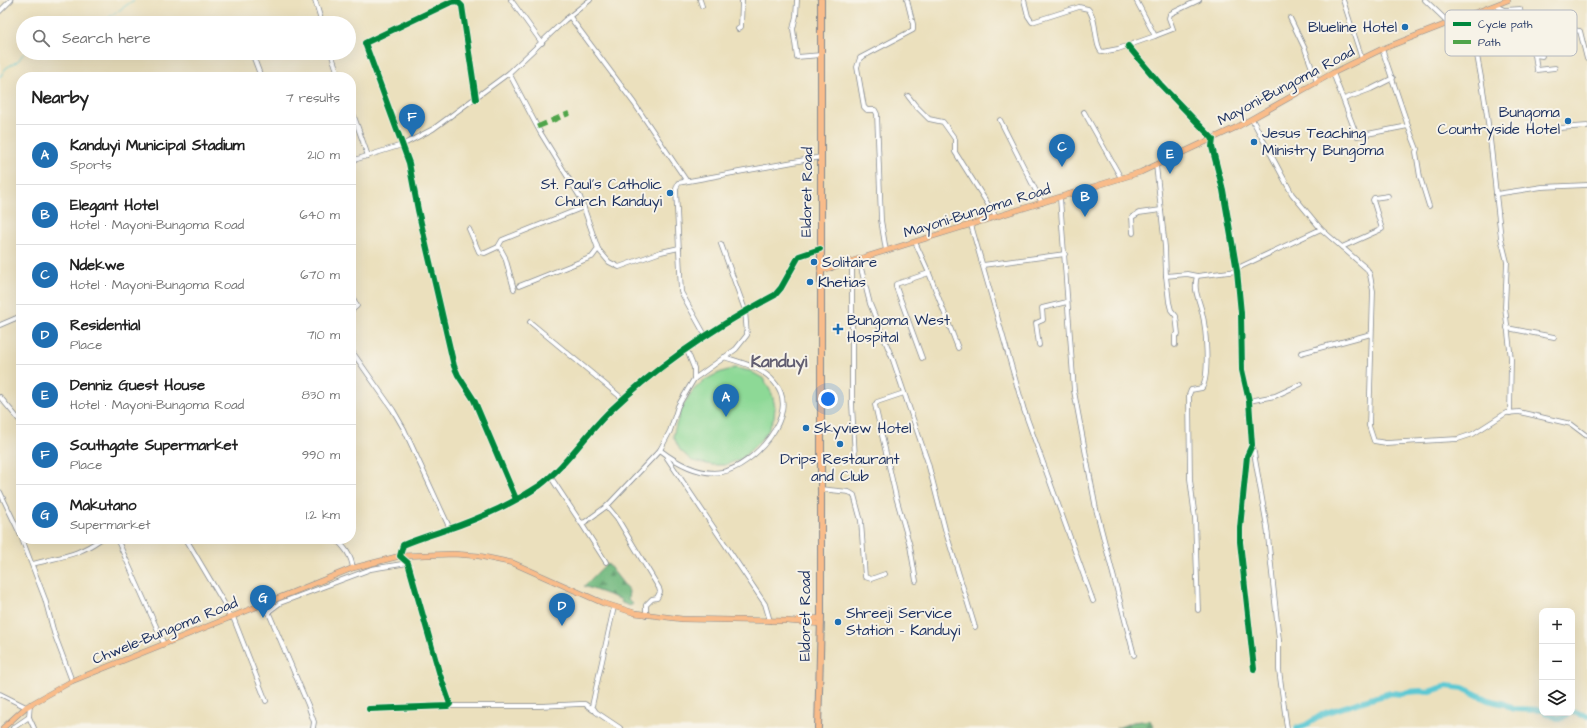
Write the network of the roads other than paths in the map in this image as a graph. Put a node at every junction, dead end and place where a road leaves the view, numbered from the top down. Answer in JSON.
{"nodes":[{"id":1,"x":11,"y":0,"type":"edge"},
{"id":2,"x":315,"y":0,"type":"edge"},
{"id":3,"x":511,"y":0,"type":"edge"},
{"id":4,"x":590,"y":0,"type":"edge"},
{"id":5,"x":700,"y":0,"type":"edge"},
{"id":6,"x":742,"y":0,"type":"edge"},
{"id":7,"x":797,"y":0,"type":"edge"},
{"id":8,"x":821,"y":0,"type":"edge"},
{"id":9,"x":907,"y":0,"type":"edge"},
{"id":10,"x":1024,"y":0,"type":"edge"},
{"id":11,"x":1136,"y":0,"type":"edge"},
{"id":12,"x":1199,"y":0,"type":"edge"},
{"id":13,"x":1343,"y":0,"type":"edge"},
{"id":14,"x":1425,"y":0,"type":"edge"},
{"id":15,"x":1508,"y":0,"type":"edge"},
{"id":16,"x":702,"y":6,"type":"dead end"},
{"id":17,"x":1496,"y":6,"type":"junction"},
{"id":18,"x":1485,"y":10,"type":"edge"},
{"id":19,"x":1504,"y":10,"type":"edge"},
{"id":20,"x":1504,"y":10,"type":"edge"},
{"id":21,"x":1520,"y":10,"type":"edge"},
{"id":22,"x":0,"y":11,"type":"edge"},
{"id":23,"x":320,"y":16,"type":"edge"},
{"id":24,"x":570,"y":17,"type":"junction"},
{"id":25,"x":1290,"y":18,"type":"dead end"},
{"id":26,"x":1445,"y":20,"type":"edge"},
{"id":27,"x":1445,"y":24,"type":"edge"},
{"id":28,"x":738,"y":29,"type":"dead end"},
{"id":29,"x":1577,"y":31,"type":"edge"},
{"id":30,"x":1155,"y":36,"type":"junction"},
{"id":31,"x":542,"y":43,"type":"junction"},
{"id":32,"x":1128,"y":46,"type":"junction"},
{"id":33,"x":1382,"y":49,"type":"junction"},
{"id":34,"x":821,"y":55,"type":"junction"},
{"id":35,"x":1478,"y":56,"type":"edge"},
{"id":36,"x":1535,"y":56,"type":"joint"},
{"id":37,"x":1542,"y":56,"type":"dead end"},
{"id":38,"x":1362,"y":59,"type":"junction"},
{"id":39,"x":1587,"y":59,"type":"edge"},
{"id":40,"x":255,"y":60,"type":"edge"},
{"id":41,"x":333,"y":60,"type":"edge"},
{"id":42,"x":1554,"y":68,"type":"dead end"},
{"id":43,"x":260,"y":72,"type":"edge"},
{"id":44,"x":337,"y":72,"type":"edge"},
{"id":45,"x":509,"y":73,"type":"junction"},
{"id":46,"x":1333,"y":73,"type":"junction"},
{"id":47,"x":1393,"y":78,"type":"junction"},
{"id":48,"x":1317,"y":82,"type":"junction"},
{"id":49,"x":908,"y":96,"type":"dead end"},
{"id":50,"x":476,"y":98,"type":"junction"},
{"id":51,"x":1344,"y":99,"type":"junction"},
{"id":52,"x":1084,"y":112,"type":"dead end"},
{"id":53,"x":1252,"y":119,"type":"junction"},
{"id":54,"x":1000,"y":120,"type":"dead end"},
{"id":55,"x":356,"y":122,"type":"edge"},
{"id":56,"x":1408,"y":126,"type":"junction"},
{"id":57,"x":1587,"y":126,"type":"edge"},
{"id":58,"x":1560,"y":128,"type":"dead end"},
{"id":59,"x":1213,"y":139,"type":"junction"},
{"id":60,"x":402,"y":145,"type":"junction"},
{"id":61,"x":368,"y":156,"type":"junction"},
{"id":62,"x":821,"y":157,"type":"junction"},
{"id":63,"x":356,"y":160,"type":"edge"},
{"id":64,"x":1156,"y":165,"type":"junction"},
{"id":65,"x":1121,"y":178,"type":"junction"},
{"id":66,"x":686,"y":180,"type":"junction"},
{"id":67,"x":1587,"y":185,"type":"edge"},
{"id":68,"x":1496,"y":194,"type":"junction"},
{"id":69,"x":1388,"y":196,"type":"dead end"},
{"id":70,"x":1060,"y":198,"type":"junction"},
{"id":71,"x":1042,"y":203,"type":"junction"},
{"id":72,"x":1429,"y":206,"type":"dead end"},
{"id":73,"x":584,"y":207,"type":"junction"},
{"id":74,"x":1161,"y":210,"type":"junction"},
{"id":75,"x":996,"y":217,"type":"junction"},
{"id":76,"x":972,"y":225,"type":"junction"},
{"id":77,"x":469,"y":228,"type":"dead end"},
{"id":78,"x":1321,"y":229,"type":"junction"},
{"id":79,"x":1133,"y":233,"type":"dead end"},
{"id":80,"x":915,"y":242,"type":"junction"},
{"id":81,"x":721,"y":244,"type":"dead end"},
{"id":82,"x":499,"y":246,"type":"junction"},
{"id":83,"x":1342,"y":247,"type":"junction"},
{"id":84,"x":679,"y":248,"type":"junction"},
{"id":85,"x":598,"y":249,"type":"junction"},
{"id":86,"x":820,"y":249,"type":"junction"},
{"id":87,"x":886,"y":251,"type":"junction"},
{"id":88,"x":1065,"y":254,"type":"junction"},
{"id":89,"x":820,"y":260,"type":"junction"},
{"id":90,"x":859,"y":260,"type":"junction"},
{"id":91,"x":852,"y":262,"type":"junction"},
{"id":92,"x":845,"y":264,"type":"junction"},
{"id":93,"x":983,"y":265,"type":"junction"},
{"id":94,"x":831,"y":268,"type":"junction"},
{"id":95,"x":1237,"y":271,"type":"junction"},
{"id":96,"x":820,"y":273,"type":"junction"},
{"id":97,"x":929,"y":273,"type":"junction"},
{"id":98,"x":1166,"y":276,"type":"junction"},
{"id":99,"x":1197,"y":276,"type":"junction"},
{"id":100,"x":519,"y":286,"type":"dead end"},
{"id":101,"x":514,"y":289,"type":"dead end"},
{"id":102,"x":1067,"y":302,"type":"junction"},
{"id":103,"x":745,"y":310,"type":"junction"},
{"id":104,"x":16,"y":318,"type":"edge"},
{"id":105,"x":530,"y":322,"type":"dead end"},
{"id":106,"x":0,"y":325,"type":"edge"},
{"id":107,"x":1507,"y":328,"type":"junction"},
{"id":108,"x":1371,"y":334,"type":"junction"},
{"id":109,"x":705,"y":335,"type":"junction"},
{"id":110,"x":1554,"y":337,"type":"dead end"},
{"id":111,"x":1175,"y":344,"type":"dead end"},
{"id":112,"x":1039,"y":345,"type":"dead end"},
{"id":113,"x":686,"y":348,"type":"junction"},
{"id":114,"x":958,"y":348,"type":"dead end"},
{"id":115,"x":1301,"y":353,"type":"dead end"},
{"id":116,"x":356,"y":357,"type":"edge"},
{"id":117,"x":724,"y":358,"type":"junction"},
{"id":118,"x":922,"y":358,"type":"dead end"},
{"id":119,"x":694,"y":379,"type":"junction"},
{"id":120,"x":1301,"y":384,"type":"dead end"},
{"id":121,"x":904,"y":394,"type":"junction"},
{"id":122,"x":0,"y":397,"type":"edge"},
{"id":123,"x":623,"y":399,"type":"junction"},
{"id":124,"x":1248,"y":401,"type":"junction"},
{"id":125,"x":1510,"y":413,"type":"junction"},
{"id":126,"x":16,"y":416,"type":"edge"},
{"id":127,"x":1587,"y":436,"type":"edge"},
{"id":128,"x":1252,"y":445,"type":"junction"},
{"id":129,"x":660,"y":450,"type":"junction"},
{"id":130,"x":855,"y":457,"type":"dead end"},
{"id":131,"x":550,"y":476,"type":"junction"},
{"id":132,"x":820,"y":489,"type":"junction"},
{"id":133,"x":0,"y":492,"type":"edge"},
{"id":134,"x":516,"y":499,"type":"junction"},
{"id":135,"x":607,"y":506,"type":"junction"},
{"id":136,"x":581,"y":523,"type":"junction"},
{"id":137,"x":16,"y":526,"type":"edge"},
{"id":138,"x":450,"y":529,"type":"junction"},
{"id":139,"x":24,"y":544,"type":"edge"},
{"id":140,"x":94,"y":544,"type":"edge"},
{"id":141,"x":119,"y":544,"type":"edge"},
{"id":142,"x":189,"y":544,"type":"edge"},
{"id":143,"x":340,"y":544,"type":"edge"},
{"id":144,"x":400,"y":556,"type":"junction"},
{"id":145,"x":606,"y":562,"type":"dead end"},
{"id":146,"x":408,"y":563,"type":"junction"},
{"id":147,"x":33,"y":564,"type":"junction"},
{"id":148,"x":353,"y":568,"type":"junction"},
{"id":149,"x":885,"y":574,"type":"dead end"},
{"id":150,"x":916,"y":581,"type":"dead end"},
{"id":151,"x":300,"y":589,"type":"junction"},
{"id":152,"x":303,"y":596,"type":"junction"},
{"id":153,"x":1093,"y":601,"type":"dead end"},
{"id":154,"x":265,"y":604,"type":"junction"},
{"id":155,"x":614,"y":607,"type":"junction"},
{"id":156,"x":1198,"y":610,"type":"dead end"},
{"id":157,"x":268,"y":612,"type":"junction"},
{"id":158,"x":646,"y":615,"type":"junction"},
{"id":159,"x":231,"y":617,"type":"junction"},
{"id":160,"x":770,"y":621,"type":"junction"},
{"id":161,"x":820,"y":621,"type":"junction"},
{"id":162,"x":975,"y":627,"type":"dead end"},
{"id":163,"x":164,"y":644,"type":"junction"},
{"id":164,"x":1134,"y":655,"type":"dead end"},
{"id":165,"x":1254,"y":669,"type":"dead end"},
{"id":166,"x":72,"y":681,"type":"junction"},
{"id":167,"x":0,"y":694,"type":"edge"},
{"id":168,"x":266,"y":702,"type":"dead end"},
{"id":169,"x":28,"y":706,"type":"junction"},
{"id":170,"x":448,"y":706,"type":"junction"},
{"id":171,"x":369,"y":710,"type":"dead end"},
{"id":172,"x":593,"y":710,"type":"junction"},
{"id":173,"x":29,"y":717,"type":"junction"},
{"id":174,"x":3,"y":728,"type":"edge"},
{"id":175,"x":13,"y":728,"type":"edge"},
{"id":176,"x":34,"y":728,"type":"edge"},
{"id":177,"x":313,"y":728,"type":"edge"},
{"id":178,"x":620,"y":728,"type":"edge"},
{"id":179,"x":817,"y":728,"type":"edge"},
{"id":180,"x":1287,"y":728,"type":"edge"}],
"edges":[{"from":1,"to":22,"type":"street"},
{"from":2,"to":23,"type":"street"},
{"from":3,"to":31,"type":"street"},
{"from":4,"to":24,"type":"street"},
{"from":5,"to":16,"type":"street"},
{"from":6,"to":28,"type":"street"},
{"from":7,"to":34,"type":"street"},
{"from":8,"to":34,"type":"highway","name":"Eldoret Road"},
{"from":9,"to":87,"type":"street"},
{"from":10,"to":32,"type":"street"},
{"from":11,"to":30,"type":"street"},
{"from":12,"to":30,"type":"street"},
{"from":13,"to":38,"type":"street"},
{"from":14,"to":26,"type":"street"},
{"from":15,"to":17,"type":"main road","name":"Mayoni-Bungoma Road"},
{"from":17,"to":18,"type":"main road","name":"Mayoni-Bungoma Road"},
{"from":17,"to":19,"type":"street"},
{"from":20,"to":21,"type":"street"},
{"from":24,"to":31,"type":"street"},
{"from":24,"to":66,"type":"street"},
{"from":25,"to":48,"type":"street"},
{"from":27,"to":33,"type":"main road","name":"Mayoni-Bungoma Road"},
{"from":29,"to":39,"type":"street"},
{"from":30,"to":32,"type":"street"},
{"from":31,"to":45,"type":"street"},
{"from":32,"to":59,"type":"street"},
{"from":33,"to":38,"type":"main road","name":"Mayoni-Bungoma Road"},
{"from":33,"to":47,"type":"street"},
{"from":34,"to":62,"type":"highway","name":"Eldoret Road"},
{"from":35,"to":68,"type":"street"},
{"from":36,"to":37,"type":"street"},
{"from":36,"to":42,"type":"street"},
{"from":38,"to":46,"type":"main road","name":"Mayoni-Bungoma Road"},
{"from":40,"to":43,"type":"street"},
{"from":41,"to":44,"type":"street"},
{"from":45,"to":50,"type":"street"},
{"from":45,"to":73,"type":"street"},
{"from":46,"to":48,"type":"main road","name":"Mayoni-Bungoma Road"},
{"from":46,"to":51,"type":"street"},
{"from":47,"to":51,"type":"street"},
{"from":47,"to":56,"type":"street"},
{"from":48,"to":53,"type":"main road","name":"Mayoni-Bungoma Road"},
{"from":49,"to":75,"type":"street"},
{"from":50,"to":60,"type":"street"},
{"from":50,"to":60,"type":"street"},
{"from":51,"to":56,"type":"street"},
{"from":52,"to":65,"type":"street"},
{"from":53,"to":59,"type":"main road","name":"Mayoni-Bungoma Road"},
{"from":53,"to":78,"type":"street"},
{"from":54,"to":71,"type":"street"},
{"from":55,"to":61,"type":"street"},
{"from":56,"to":72,"type":"street"},
{"from":57,"to":58,"type":"street"},
{"from":59,"to":64,"type":"main road","name":"Mayoni-Bungoma Road"},
{"from":59,"to":95,"type":"street"},
{"from":60,"to":61,"type":"street"},
{"from":60,"to":134,"type":"street"},
{"from":61,"to":63,"type":"street"},
{"from":62,"to":66,"type":"street"},
{"from":62,"to":86,"type":"highway","name":"Eldoret Road"},
{"from":64,"to":65,"type":"main road","name":"Mayoni-Bungoma Road"},
{"from":64,"to":74,"type":"street"},
{"from":65,"to":70,"type":"main road","name":"Mayoni-Bungoma Road"},
{"from":66,"to":84,"type":"street"},
{"from":67,"to":68,"type":"street"},
{"from":68,"to":107,"type":"street"},
{"from":69,"to":83,"type":"street"},
{"from":70,"to":71,"type":"main road","name":"Mayoni-Bungoma Road"},
{"from":70,"to":88,"type":"street"},
{"from":71,"to":75,"type":"main road","name":"Mayoni-Bungoma Road"},
{"from":73,"to":82,"type":"street"},
{"from":73,"to":85,"type":"street"},
{"from":74,"to":79,"type":"street"},
{"from":74,"to":98,"type":"street"},
{"from":75,"to":76,"type":"main road","name":"Mayoni-Bungoma Road"},
{"from":76,"to":80,"type":"main road","name":"Mayoni-Bungoma Road"},
{"from":76,"to":93,"type":"street"},
{"from":77,"to":82,"type":"street"},
{"from":78,"to":83,"type":"street"},
{"from":78,"to":95,"type":"street"},
{"from":80,"to":87,"type":"main road","name":"Mayoni-Bungoma Road"},
{"from":80,"to":97,"type":"street"},
{"from":81,"to":103,"type":"street"},
{"from":82,"to":101,"type":"street"},
{"from":83,"to":108,"type":"street"},
{"from":84,"to":85,"type":"street"},
{"from":84,"to":109,"type":"street"},
{"from":85,"to":100,"type":"street"},
{"from":86,"to":89,"type":"highway","name":"Eldoret Road"},
{"from":86,"to":103,"type":"street"},
{"from":87,"to":90,"type":"main road","name":"Mayoni-Bungoma Road"},
{"from":88,"to":93,"type":"street"},
{"from":88,"to":102,"type":"street"},
{"from":89,"to":94,"type":"highway"},
{"from":89,"to":96,"type":"highway","name":"Eldoret Road"},
{"from":90,"to":91,"type":"main road","name":"Mayoni-Bungoma Road"},
{"from":90,"to":121,"type":"street"},
{"from":91,"to":92,"type":"main road","name":"Mayoni-Bungoma Road"},
{"from":91,"to":130,"type":"street"},
{"from":92,"to":94,"type":"main road"},
{"from":92,"to":96,"type":"main road"},
{"from":93,"to":153,"type":"street"},
{"from":94,"to":96,"type":"main road"},
{"from":95,"to":99,"type":"street"},
{"from":95,"to":124,"type":"street"},
{"from":96,"to":132,"type":"highway","name":"Eldoret Road"},
{"from":97,"to":114,"type":"street"},
{"from":97,"to":118,"type":"street"},
{"from":98,"to":99,"type":"street"},
{"from":98,"to":111,"type":"street"},
{"from":99,"to":156,"type":"street"},
{"from":102,"to":112,"type":"street"},
{"from":102,"to":164,"type":"street"},
{"from":103,"to":109,"type":"street"},
{"from":103,"to":117,"type":"street"},
{"from":104,"to":106,"type":"street"},
{"from":105,"to":123,"type":"street"},
{"from":107,"to":110,"type":"street"},
{"from":107,"to":125,"type":"street"},
{"from":108,"to":115,"type":"street"},
{"from":108,"to":125,"type":"street"},
{"from":109,"to":113,"type":"street"},
{"from":113,"to":119,"type":"street"},
{"from":113,"to":123,"type":"street"},
{"from":116,"to":138,"type":"street"},
{"from":117,"to":119,"type":"street"},
{"from":117,"to":129,"type":"street"},
{"from":119,"to":129,"type":"street"},
{"from":120,"to":124,"type":"street"},
{"from":121,"to":150,"type":"street"},
{"from":121,"to":162,"type":"street"},
{"from":122,"to":126,"type":"street"},
{"from":123,"to":131,"type":"street"},
{"from":124,"to":128,"type":"street"},
{"from":125,"to":127,"type":"street"},
{"from":128,"to":165,"type":"street"},
{"from":128,"to":180,"type":"street"},
{"from":129,"to":135,"type":"street"},
{"from":129,"to":160,"type":"street"},
{"from":131,"to":134,"type":"street"},
{"from":131,"to":136,"type":"street"},
{"from":132,"to":149,"type":"street"},
{"from":132,"to":161,"type":"highway","name":"Eldoret Road"},
{"from":133,"to":137,"type":"street"},
{"from":134,"to":138,"type":"street"},
{"from":135,"to":136,"type":"street"},
{"from":135,"to":158,"type":"street"},
{"from":136,"to":145,"type":"street"},
{"from":138,"to":144,"type":"street"},
{"from":139,"to":147,"type":"street"},
{"from":140,"to":147,"type":"street"},
{"from":141,"to":163,"type":"street"},
{"from":142,"to":159,"type":"street"},
{"from":143,"to":148,"type":"street"},
{"from":144,"to":146,"type":"street"},
{"from":144,"to":148,"type":"main road","name":"Chwele-Bungoma Road"},
{"from":144,"to":155,"type":"main road","name":"Chwele-Bungoma Road"},
{"from":146,"to":152,"type":"street"},
{"from":146,"to":170,"type":"street"},
{"from":147,"to":166,"type":"street"},
{"from":148,"to":151,"type":"main road","name":"Chwele-Bungoma Road"},
{"from":151,"to":152,"type":"street"},
{"from":151,"to":154,"type":"main road","name":"Chwele-Bungoma Road"},
{"from":152,"to":157,"type":"street"},
{"from":154,"to":157,"type":"street"},
{"from":154,"to":159,"type":"main road","name":"Chwele-Bungoma Road"},
{"from":155,"to":158,"type":"main road","name":"Chwele-Bungoma Road"},
{"from":155,"to":172,"type":"street"},
{"from":157,"to":177,"type":"street"},
{"from":158,"to":160,"type":"main road","name":"Chwele-Bungoma Road"},
{"from":159,"to":163,"type":"main road","name":"Chwele-Bungoma Road"},
{"from":159,"to":168,"type":"street"},
{"from":160,"to":161,"type":"main road","name":"Chwele-Bungoma Road"},
{"from":161,"to":179,"type":"highway","name":"Eldoret Road"},
{"from":163,"to":166,"type":"main road","name":"Chwele-Bungoma Road"},
{"from":166,"to":169,"type":"main road","name":"Chwele-Bungoma Road"},
{"from":167,"to":169,"type":"street"},
{"from":169,"to":173,"type":"street"},
{"from":169,"to":174,"type":"main road","name":"Chwele-Bungoma Road"},
{"from":170,"to":171,"type":"street"},
{"from":170,"to":172,"type":"street"},
{"from":172,"to":178,"type":"street"},
{"from":173,"to":175,"type":"street"},
{"from":173,"to":176,"type":"street"}]}
